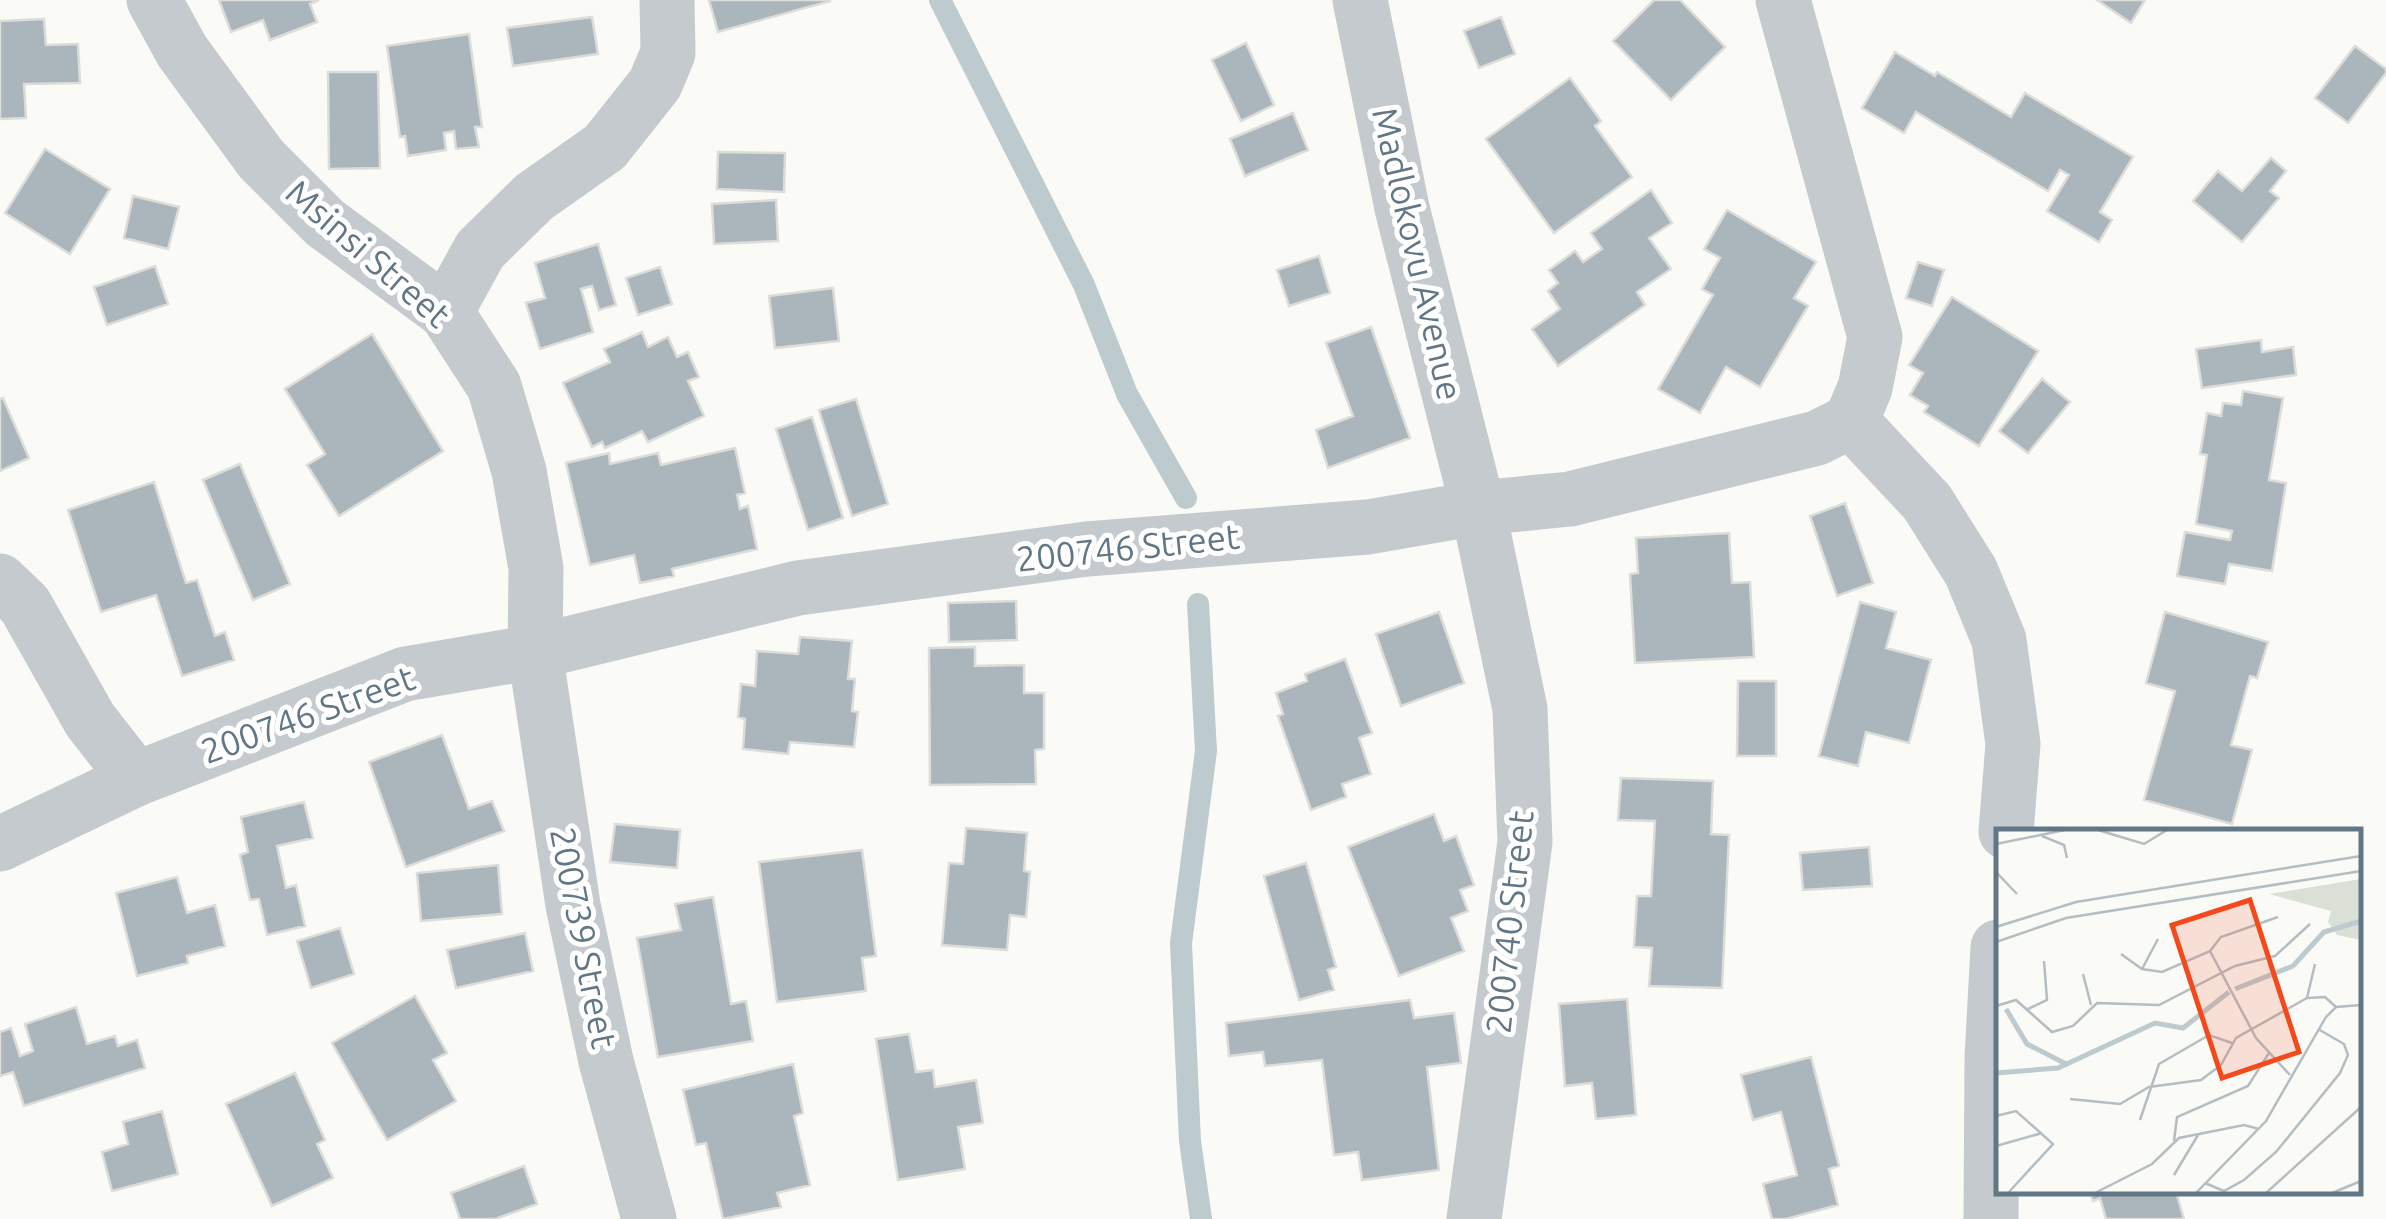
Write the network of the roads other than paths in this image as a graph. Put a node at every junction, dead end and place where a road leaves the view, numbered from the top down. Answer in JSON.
{"nodes":[{"id":1,"x":154,"y":0,"type":"edge"},
{"id":2,"x":667,"y":0,"type":"edge"},
{"id":3,"x":1360,"y":0,"type":"edge"},
{"id":4,"x":1782,"y":0,"type":"edge"},
{"id":5,"x":446,"y":312,"type":"junction"},
{"id":6,"x":1850,"y":421,"type":"junction"},
{"id":7,"x":1478,"y":508,"type":"junction"},
{"id":8,"x":0,"y":581,"type":"edge"},
{"id":9,"x":535,"y":652,"type":"junction"},
{"id":10,"x":136,"y":780,"type":"junction"},
{"id":11,"x":2006,"y":829,"type":"edge"},
{"id":12,"x":0,"y":844,"type":"edge"},
{"id":13,"x":1996,"y":985,"type":"edge"},
{"id":14,"x":650,"y":1219,"type":"edge"},
{"id":15,"x":1474,"y":1219,"type":"edge"},
{"id":16,"x":1991,"y":1219,"type":"edge"}],
"edges":[{"from":1,"to":5,"type":"street","name":"Msinsi Street"},
{"from":2,"to":5,"type":"street"},
{"from":3,"to":7,"type":"street","name":"Madlokovu Avenue"},
{"from":4,"to":6,"type":"street"},
{"from":5,"to":9,"type":"street","name":"Msinsi Street"},
{"from":6,"to":7,"type":"street","name":"200746 Street"},
{"from":6,"to":11,"type":"street"},
{"from":7,"to":9,"type":"street","name":"200746 Street"},
{"from":7,"to":15,"type":"street","name":"200740 Street"},
{"from":8,"to":10,"type":"street"},
{"from":9,"to":10,"type":"street","name":"200746 Street"},
{"from":9,"to":14,"type":"street","name":"200739 Street"},
{"from":10,"to":12,"type":"street","name":"200746 Street"},
{"from":13,"to":16,"type":"street"}]}
